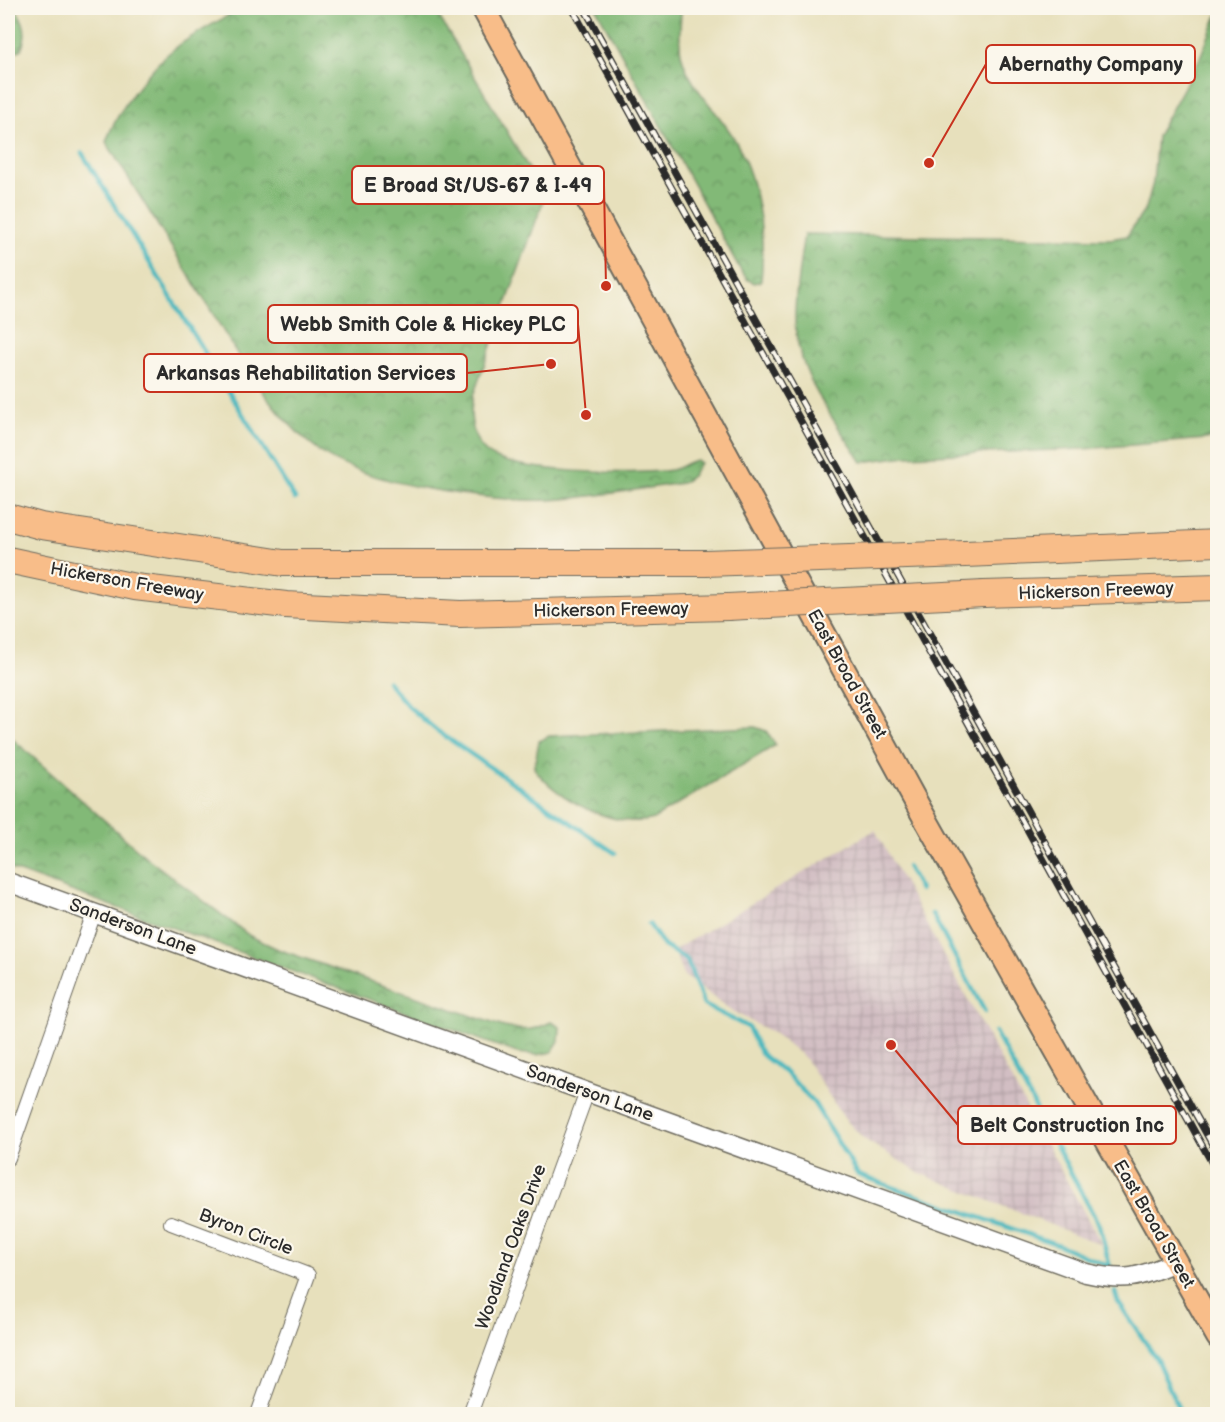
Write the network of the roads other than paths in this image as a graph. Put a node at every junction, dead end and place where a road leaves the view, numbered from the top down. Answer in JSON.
{"nodes":[{"id":1,"x":483,"y":8,"type":"edge"},
{"id":2,"x":8,"y":517,"type":"edge"},
{"id":3,"x":1218,"y":543,"type":"edge"},
{"id":4,"x":8,"y":560,"type":"edge"},
{"id":5,"x":1217,"y":587,"type":"edge"},
{"id":6,"x":8,"y":882,"type":"edge"},
{"id":7,"x":94,"y":913,"type":"junction"},
{"id":8,"x":587,"y":1092,"type":"junction"},
{"id":9,"x":8,"y":1158,"type":"edge"},
{"id":10,"x":171,"y":1223,"type":"dead end"},
{"id":11,"x":1175,"y":1262,"type":"junction"},
{"id":12,"x":1218,"y":1337,"type":"edge"},
{"id":13,"x":258,"y":1414,"type":"edge"},
{"id":14,"x":470,"y":1414,"type":"edge"}],
"edges":[{"from":1,"to":11,"type":"main road","name":"East Broad Street"},
{"from":2,"to":3,"type":"highway","bridge":true},
{"from":4,"to":5,"type":"highway","name":"Hickerson Freeway","bridge":true},
{"from":6,"to":7,"type":"street","name":"Sanderson Lane"},
{"from":7,"to":8,"type":"street","name":"Sanderson Lane"},
{"from":7,"to":9,"type":"street"},
{"from":8,"to":11,"type":"street","name":"Sanderson Lane"},
{"from":8,"to":14,"type":"street","name":"Woodland Oaks Drive"},
{"from":10,"to":13,"type":"street","name":"Byron Circle"},
{"from":11,"to":12,"type":"main road","name":"East Broad Street"}]}
